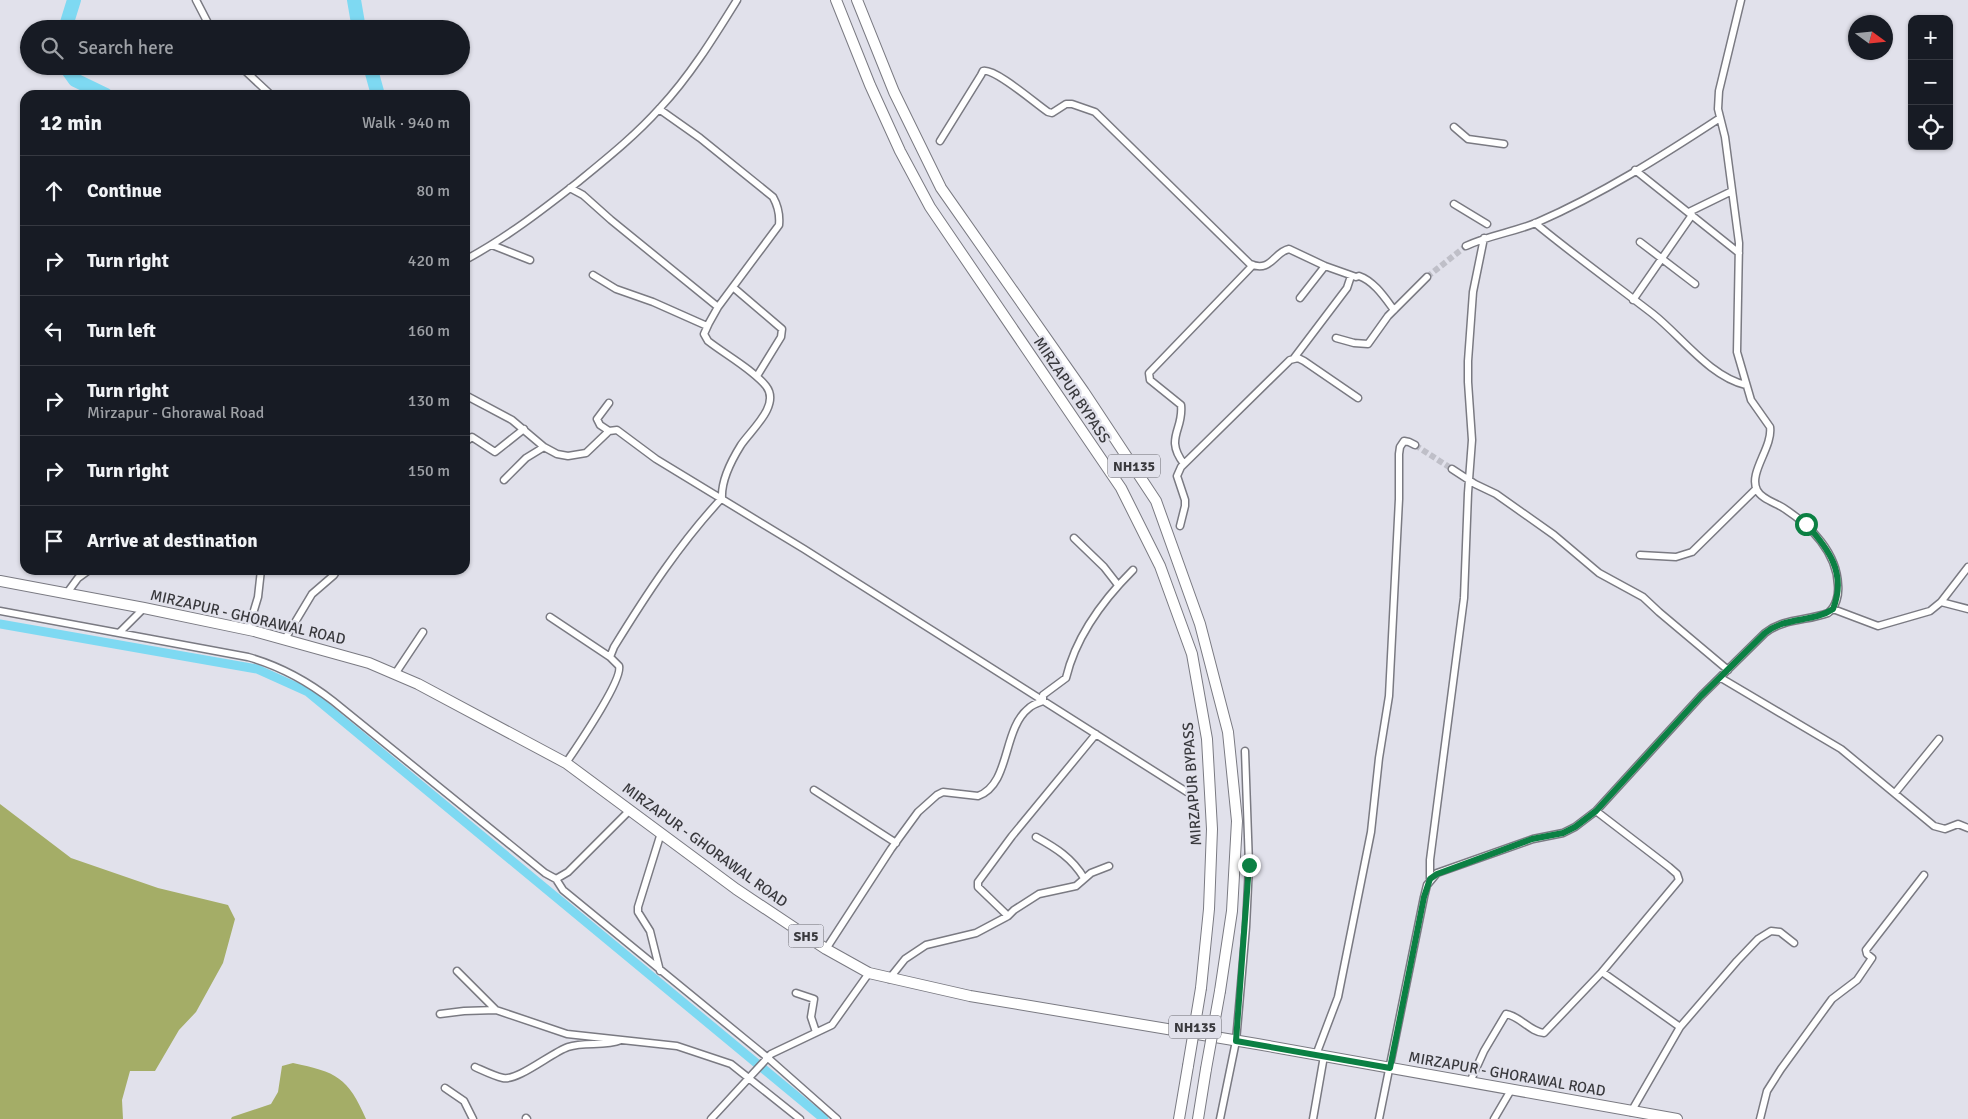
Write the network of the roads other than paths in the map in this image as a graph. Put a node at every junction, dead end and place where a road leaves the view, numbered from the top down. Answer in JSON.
{"nodes":[{"id":1,"x":196,"y":0,"type":"edge"},
{"id":2,"x":737,"y":0,"type":"edge"},
{"id":3,"x":836,"y":0,"type":"edge"},
{"id":4,"x":857,"y":0,"type":"edge"},
{"id":5,"x":1741,"y":0,"type":"edge"},
{"id":6,"x":206,"y":20,"type":"edge"},
{"id":7,"x":250,"y":75,"type":"edge"},
{"id":8,"x":266,"y":90,"type":"edge"},
{"id":9,"x":659,"y":109,"type":"junction"},
{"id":10,"x":1720,"y":118,"type":"junction"},
{"id":11,"x":1454,"y":127,"type":"dead end"},
{"id":12,"x":940,"y":141,"type":"dead end"},
{"id":13,"x":1504,"y":144,"type":"dead end"},
{"id":14,"x":1636,"y":170,"type":"junction"},
{"id":15,"x":570,"y":188,"type":"junction"},
{"id":16,"x":1732,"y":190,"type":"junction"},
{"id":17,"x":1454,"y":204,"type":"dead end"},
{"id":18,"x":1691,"y":213,"type":"junction"},
{"id":19,"x":1487,"y":224,"type":"dead end"},
{"id":20,"x":1535,"y":224,"type":"junction"},
{"id":21,"x":1484,"y":238,"type":"junction"},
{"id":22,"x":1640,"y":242,"type":"dead end"},
{"id":23,"x":492,"y":245,"type":"junction"},
{"id":24,"x":1466,"y":246,"type":"tunnel mouth"},
{"id":25,"x":1739,"y":253,"type":"junction"},
{"id":26,"x":470,"y":257,"type":"edge"},
{"id":27,"x":1663,"y":258,"type":"junction"},
{"id":28,"x":530,"y":260,"type":"dead end"},
{"id":29,"x":1253,"y":265,"type":"junction"},
{"id":30,"x":1325,"y":266,"type":"junction"},
{"id":31,"x":593,"y":275,"type":"dead end"},
{"id":32,"x":1351,"y":276,"type":"junction"},
{"id":33,"x":1427,"y":277,"type":"tunnel mouth"},
{"id":34,"x":1694,"y":284,"type":"dead end"},
{"id":35,"x":734,"y":288,"type":"junction"},
{"id":36,"x":1300,"y":298,"type":"dead end"},
{"id":37,"x":1633,"y":300,"type":"junction"},
{"id":38,"x":718,"y":307,"type":"junction"},
{"id":39,"x":1394,"y":310,"type":"junction"},
{"id":40,"x":707,"y":326,"type":"junction"},
{"id":41,"x":1336,"y":338,"type":"dead end"},
{"id":42,"x":1294,"y":358,"type":"junction"},
{"id":43,"x":757,"y":376,"type":"junction"},
{"id":44,"x":1746,"y":385,"type":"junction"},
{"id":45,"x":470,"y":398,"type":"edge"},
{"id":46,"x":1358,"y":398,"type":"dead end"},
{"id":47,"x":609,"y":403,"type":"dead end"},
{"id":48,"x":524,"y":429,"type":"junction"},
{"id":49,"x":609,"y":432,"type":"junction"},
{"id":50,"x":470,"y":438,"type":"edge"},
{"id":51,"x":1415,"y":445,"type":"dead end"},
{"id":52,"x":544,"y":447,"type":"junction"},
{"id":53,"x":1184,"y":464,"type":"junction"},
{"id":54,"x":1452,"y":469,"type":"tunnel mouth"},
{"id":55,"x":504,"y":480,"type":"dead end"},
{"id":56,"x":1469,"y":480,"type":"junction"},
{"id":57,"x":1756,"y":489,"type":"junction"},
{"id":58,"x":722,"y":498,"type":"junction"},
{"id":59,"x":1180,"y":526,"type":"dead end"},
{"id":60,"x":1074,"y":538,"type":"dead end"},
{"id":61,"x":1640,"y":555,"type":"dead end"},
{"id":62,"x":1968,"y":566,"type":"edge"},
{"id":63,"x":1133,"y":570,"type":"dead end"},
{"id":64,"x":82,"y":575,"type":"edge"},
{"id":65,"x":260,"y":575,"type":"edge"},
{"id":66,"x":334,"y":575,"type":"edge"},
{"id":67,"x":0,"y":581,"type":"edge"},
{"id":68,"x":1118,"y":585,"type":"junction"},
{"id":69,"x":67,"y":593,"type":"junction"},
{"id":70,"x":1941,"y":602,"type":"junction"},
{"id":71,"x":144,"y":608,"type":"junction"},
{"id":72,"x":1833,"y":609,"type":"junction"},
{"id":73,"x":0,"y":610,"type":"edge"},
{"id":74,"x":1968,"y":610,"type":"edge"},
{"id":75,"x":550,"y":617,"type":"dead end"},
{"id":76,"x":248,"y":630,"type":"junction"},
{"id":77,"x":423,"y":632,"type":"dead end"},
{"id":78,"x":119,"y":633,"type":"junction"},
{"id":79,"x":285,"y":639,"type":"junction"},
{"id":80,"x":610,"y":657,"type":"junction"},
{"id":81,"x":1728,"y":670,"type":"junction"},
{"id":82,"x":395,"y":674,"type":"junction"},
{"id":83,"x":1721,"y":678,"type":"junction"},
{"id":84,"x":1043,"y":701,"type":"junction"},
{"id":85,"x":1096,"y":734,"type":"junction"},
{"id":86,"x":1939,"y":739,"type":"dead end"},
{"id":87,"x":1246,"y":751,"type":"dead end"},
{"id":88,"x":566,"y":763,"type":"junction"},
{"id":89,"x":814,"y":790,"type":"dead end"},
{"id":90,"x":1187,"y":792,"type":"dead end"},
{"id":91,"x":1895,"y":793,"type":"junction"},
{"id":92,"x":630,"y":810,"type":"junction"},
{"id":93,"x":1596,"y":811,"type":"junction"},
{"id":94,"x":1968,"y":828,"type":"edge"},
{"id":95,"x":660,"y":833,"type":"junction"},
{"id":96,"x":1036,"y":837,"type":"dead end"},
{"id":97,"x":896,"y":843,"type":"junction"},
{"id":98,"x":1108,"y":866,"type":"dead end"},
{"id":99,"x":1924,"y":875,"type":"dead end"},
{"id":100,"x":1084,"y":878,"type":"junction"},
{"id":101,"x":556,"y":879,"type":"junction"},
{"id":102,"x":1430,"y":879,"type":"junction"},
{"id":103,"x":1008,"y":916,"type":"junction"},
{"id":104,"x":1794,"y":943,"type":"dead end"},
{"id":105,"x":826,"y":949,"type":"junction"},
{"id":106,"x":457,"y":971,"type":"dead end"},
{"id":107,"x":660,"y":971,"type":"junction"},
{"id":108,"x":1602,"y":972,"type":"junction"},
{"id":109,"x":869,"y":973,"type":"junction"},
{"id":110,"x":889,"y":979,"type":"junction"},
{"id":111,"x":796,"y":993,"type":"dead end"},
{"id":112,"x":496,"y":1010,"type":"junction"},
{"id":113,"x":440,"y":1014,"type":"dead end"},
{"id":114,"x":1680,"y":1027,"type":"junction"},
{"id":115,"x":816,"y":1032,"type":"junction"},
{"id":116,"x":622,"y":1039,"type":"junction"},
{"id":117,"x":1236,"y":1041,"type":"junction"},
{"id":118,"x":1320,"y":1056,"type":"junction"},
{"id":119,"x":765,"y":1060,"type":"junction"},
{"id":120,"x":475,"y":1067,"type":"dead end"},
{"id":121,"x":1390,"y":1068,"type":"junction"},
{"id":122,"x":749,"y":1078,"type":"junction"},
{"id":123,"x":1470,"y":1082,"type":"junction"},
{"id":124,"x":445,"y":1088,"type":"dead end"},
{"id":125,"x":1510,"y":1090,"type":"junction"},
{"id":126,"x":1631,"y":1112,"type":"junction"},
{"id":127,"x":473,"y":1119,"type":"edge"},
{"id":128,"x":711,"y":1119,"type":"edge"},
{"id":129,"x":800,"y":1119,"type":"edge"},
{"id":130,"x":837,"y":1119,"type":"edge"},
{"id":131,"x":1179,"y":1119,"type":"edge"},
{"id":132,"x":1198,"y":1119,"type":"edge"},
{"id":133,"x":1220,"y":1119,"type":"edge"},
{"id":134,"x":1312,"y":1119,"type":"edge"},
{"id":135,"x":1379,"y":1119,"type":"edge"},
{"id":136,"x":1494,"y":1119,"type":"edge"},
{"id":137,"x":1677,"y":1119,"type":"edge"},
{"id":138,"x":1760,"y":1119,"type":"edge"}],
"edges":[{"from":1,"to":6,"type":"street"},
{"from":2,"to":9,"type":"street"},
{"from":3,"to":131,"type":"main road","name":"MIRZAPUR BYPASS","number":"NH135","bridge":true},
{"from":4,"to":132,"type":"main road","number":"NH135","bridge":true},
{"from":5,"to":10,"type":"street"},
{"from":7,"to":8,"type":"street"},
{"from":9,"to":15,"type":"street"},
{"from":9,"to":35,"type":"street"},
{"from":10,"to":14,"type":"street"},
{"from":10,"to":16,"type":"street"},
{"from":11,"to":13,"type":"street"},
{"from":12,"to":29,"type":"street"},
{"from":14,"to":18,"type":"street"},
{"from":14,"to":20,"type":"street"},
{"from":15,"to":23,"type":"street"},
{"from":15,"to":38,"type":"street"},
{"from":16,"to":18,"type":"street"},
{"from":16,"to":25,"type":"street"},
{"from":17,"to":19,"type":"street"},
{"from":18,"to":25,"type":"street"},
{"from":18,"to":27,"type":"street"},
{"from":20,"to":21,"type":"street"},
{"from":20,"to":37,"type":"street"},
{"from":21,"to":24,"type":"street"},
{"from":21,"to":56,"type":"street"},
{"from":22,"to":27,"type":"street"},
{"from":23,"to":26,"type":"street"},
{"from":23,"to":28,"type":"street"},
{"from":25,"to":44,"type":"street"},
{"from":27,"to":34,"type":"street"},
{"from":27,"to":37,"type":"street"},
{"from":29,"to":30,"type":"street"},
{"from":29,"to":53,"type":"street"},
{"from":30,"to":32,"type":"street"},
{"from":30,"to":36,"type":"street"},
{"from":31,"to":40,"type":"street"},
{"from":32,"to":39,"type":"street"},
{"from":32,"to":42,"type":"street"},
{"from":33,"to":39,"type":"street"},
{"from":35,"to":38,"type":"street"},
{"from":35,"to":43,"type":"street"},
{"from":37,"to":44,"type":"street"},
{"from":38,"to":40,"type":"street"},
{"from":39,"to":41,"type":"street"},
{"from":40,"to":43,"type":"street"},
{"from":42,"to":46,"type":"street"},
{"from":42,"to":53,"type":"street"},
{"from":43,"to":58,"type":"street"},
{"from":44,"to":57,"type":"street"},
{"from":45,"to":48,"type":"street"},
{"from":47,"to":49,"type":"street"},
{"from":48,"to":50,"type":"street"},
{"from":48,"to":52,"type":"street"},
{"from":49,"to":52,"type":"street"},
{"from":49,"to":58,"type":"street"},
{"from":51,"to":118,"type":"street"},
{"from":52,"to":55,"type":"street"},
{"from":53,"to":59,"type":"street"},
{"from":54,"to":56,"type":"street"},
{"from":56,"to":81,"type":"street"},
{"from":56,"to":102,"type":"street"},
{"from":57,"to":61,"type":"street"},
{"from":57,"to":72,"type":"street"},
{"from":58,"to":80,"type":"street"},
{"from":58,"to":84,"type":"street"},
{"from":60,"to":68,"type":"street"},
{"from":62,"to":70,"type":"street"},
{"from":63,"to":68,"type":"street"},
{"from":64,"to":69,"type":"street"},
{"from":65,"to":76,"type":"street"},
{"from":66,"to":79,"type":"street"},
{"from":67,"to":69,"type":"main road","name":"MIRZAPUR - GHORAWAL ROAD","number":"SH5"},
{"from":68,"to":84,"type":"street"},
{"from":69,"to":71,"type":"main road","name":"MIRZAPUR - GHORAWAL ROAD","number":"SH5"},
{"from":70,"to":72,"type":"street"},
{"from":70,"to":74,"type":"street"},
{"from":71,"to":76,"type":"main road","name":"MIRZAPUR - GHORAWAL ROAD","number":"SH5"},
{"from":71,"to":78,"type":"street"},
{"from":72,"to":81,"type":"street"},
{"from":73,"to":78,"type":"street"},
{"from":75,"to":80,"type":"street"},
{"from":76,"to":79,"type":"main road","name":"MIRZAPUR - GHORAWAL ROAD","number":"SH5"},
{"from":77,"to":82,"type":"street"},
{"from":78,"to":101,"type":"street"},
{"from":79,"to":82,"type":"main road","name":"MIRZAPUR - GHORAWAL ROAD","number":"SH5"},
{"from":80,"to":88,"type":"street"},
{"from":81,"to":83,"type":"street"},
{"from":82,"to":88,"type":"main road","name":"MIRZAPUR - GHORAWAL ROAD","number":"SH5"},
{"from":83,"to":91,"type":"street"},
{"from":83,"to":93,"type":"street"},
{"from":84,"to":85,"type":"street"},
{"from":84,"to":97,"type":"street"},
{"from":85,"to":90,"type":"street"},
{"from":85,"to":103,"type":"street"},
{"from":86,"to":91,"type":"street"},
{"from":87,"to":117,"type":"street"},
{"from":88,"to":92,"type":"main road","name":"MIRZAPUR - GHORAWAL ROAD","number":"SH5"},
{"from":89,"to":97,"type":"street"},
{"from":91,"to":94,"type":"street"},
{"from":92,"to":95,"type":"main road","name":"MIRZAPUR - GHORAWAL ROAD","number":"SH5"},
{"from":92,"to":101,"type":"street"},
{"from":93,"to":102,"type":"street"},
{"from":93,"to":108,"type":"street"},
{"from":95,"to":105,"type":"main road","name":"MIRZAPUR - GHORAWAL ROAD","number":"SH5"},
{"from":95,"to":107,"type":"street"},
{"from":96,"to":100,"type":"street"},
{"from":97,"to":105,"type":"street"},
{"from":98,"to":100,"type":"street"},
{"from":99,"to":138,"type":"street"},
{"from":100,"to":103,"type":"street"},
{"from":101,"to":107,"type":"street"},
{"from":102,"to":121,"type":"street"},
{"from":103,"to":110,"type":"street"},
{"from":104,"to":114,"type":"street"},
{"from":105,"to":109,"type":"main road","name":"MIRZAPUR - GHORAWAL ROAD","number":"SH5"},
{"from":106,"to":112,"type":"street"},
{"from":107,"to":119,"type":"street"},
{"from":108,"to":114,"type":"street"},
{"from":108,"to":123,"type":"street"},
{"from":109,"to":110,"type":"main road","name":"MIRZAPUR - GHORAWAL ROAD","number":"SH5"},
{"from":109,"to":115,"type":"street"},
{"from":110,"to":117,"type":"main road","name":"MIRZAPUR - GHORAWAL ROAD","number":"SH5"},
{"from":111,"to":115,"type":"street"},
{"from":112,"to":113,"type":"street"},
{"from":112,"to":116,"type":"street"},
{"from":114,"to":126,"type":"street"},
{"from":115,"to":119,"type":"street"},
{"from":116,"to":120,"type":"street"},
{"from":116,"to":122,"type":"street"},
{"from":117,"to":118,"type":"main road","name":"MIRZAPUR - GHORAWAL ROAD","number":"SH5"},
{"from":117,"to":133,"type":"street"},
{"from":118,"to":121,"type":"main road","name":"MIRZAPUR - GHORAWAL ROAD","number":"SH5"},
{"from":118,"to":134,"type":"street"},
{"from":119,"to":122,"type":"street"},
{"from":119,"to":130,"type":"street"},
{"from":121,"to":123,"type":"main road","name":"MIRZAPUR - GHORAWAL ROAD","number":"SH5"},
{"from":121,"to":135,"type":"street"},
{"from":122,"to":128,"type":"street"},
{"from":122,"to":129,"type":"street"},
{"from":123,"to":125,"type":"main road","name":"MIRZAPUR - GHORAWAL ROAD","number":"SH5"},
{"from":124,"to":127,"type":"street"},
{"from":125,"to":126,"type":"main road","name":"MIRZAPUR - GHORAWAL ROAD","number":"SH5"},
{"from":125,"to":136,"type":"street"},
{"from":126,"to":137,"type":"main road","name":"MIRZAPUR - GHORAWAL ROAD","number":"SH5"}]}
